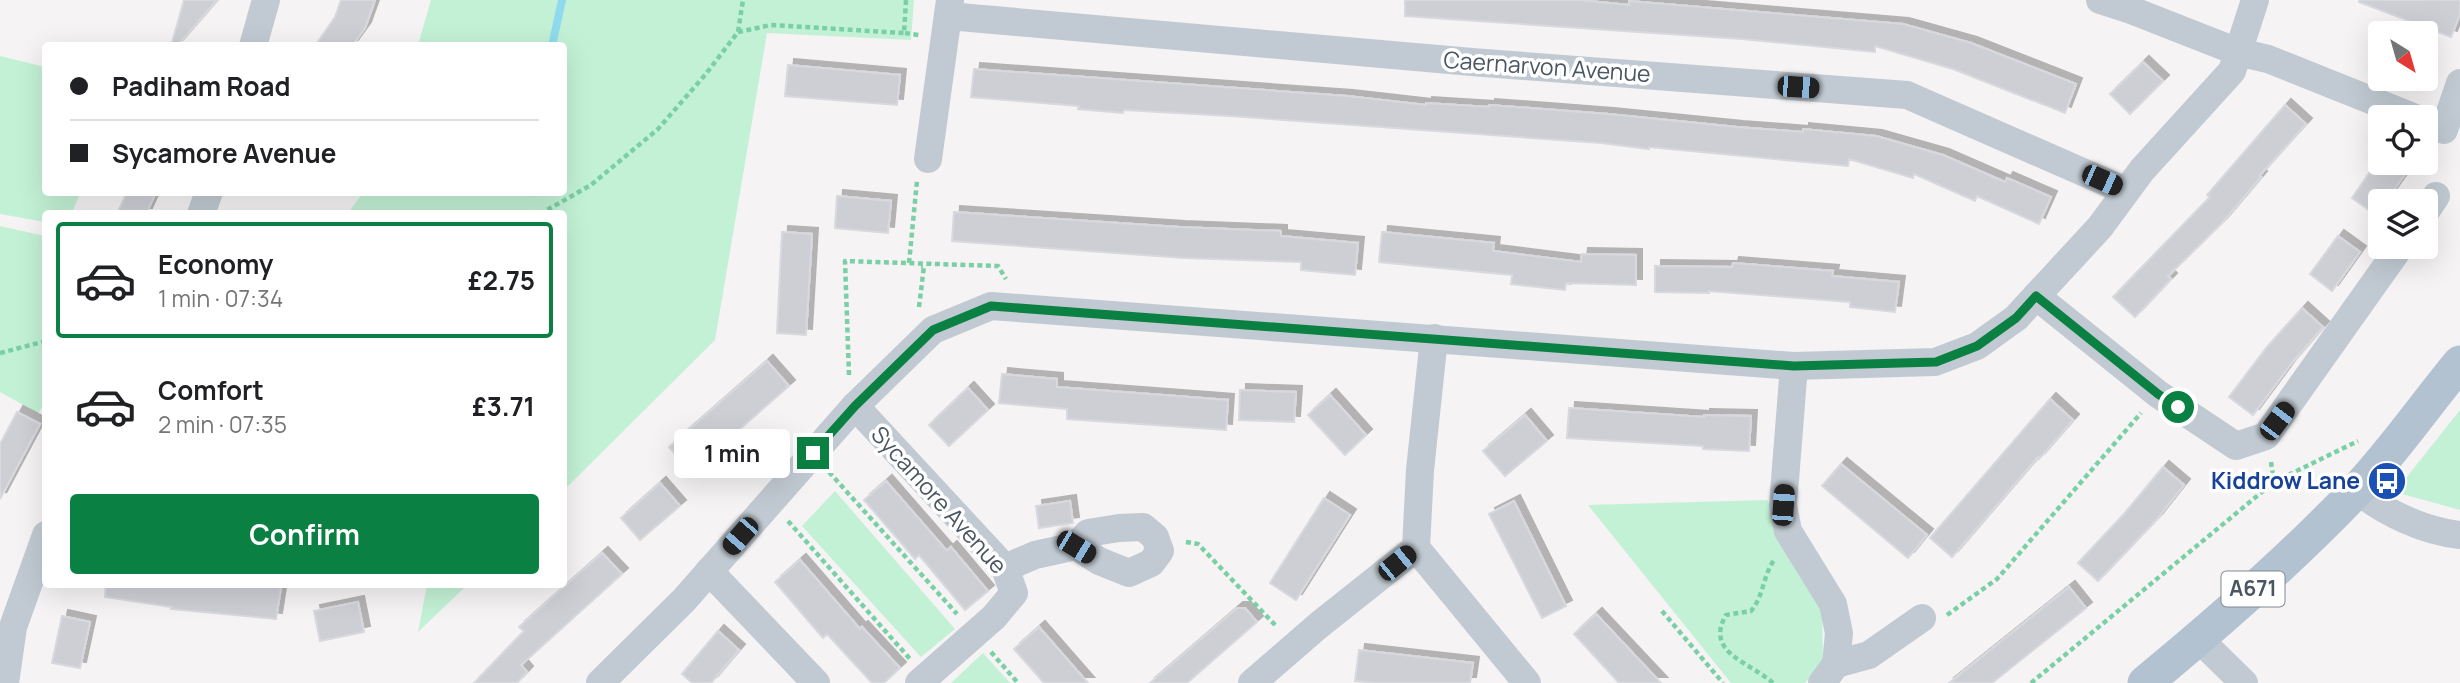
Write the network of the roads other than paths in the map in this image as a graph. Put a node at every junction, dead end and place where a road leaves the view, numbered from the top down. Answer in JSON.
{"nodes":[{"id":1,"x":266,"y":0,"type":"edge"},
{"id":2,"x":2099,"y":0,"type":"edge"},
{"id":3,"x":2255,"y":0,"type":"edge"},
{"id":4,"x":948,"y":19,"type":"edge"},
{"id":5,"x":254,"y":42,"type":"edge"},
{"id":6,"x":2238,"y":52,"type":"junction"},
{"id":7,"x":2460,"y":83,"type":"edge"},
{"id":8,"x":2383,"y":105,"type":"edge"},
{"id":9,"x":2443,"y":130,"type":"edge"},
{"id":10,"x":929,"y":159,"type":"road end"},
{"id":11,"x":2126,"y":191,"type":"junction"},
{"id":12,"x":2391,"y":259,"type":"edge"},
{"id":13,"x":2036,"y":296,"type":"junction"},
{"id":14,"x":1434,"y":338,"type":"junction"},
{"id":15,"x":2460,"y":363,"type":"edge"},
{"id":16,"x":1794,"y":366,"type":"junction"},
{"id":17,"x":853,"y":408,"type":"junction"},
{"id":18,"x":2357,"y":490,"type":"junction"},
{"id":19,"x":2460,"y":535,"type":"edge"},
{"id":20,"x":42,"y":546,"type":"edge"},
{"id":21,"x":1076,"y":547,"type":"junction"},
{"id":22,"x":1416,"y":548,"type":"junction"},
{"id":23,"x":1005,"y":568,"type":"junction"},
{"id":24,"x":709,"y":570,"type":"junction"},
{"id":25,"x":1922,"y":618,"type":"road end"},
{"id":26,"x":2199,"y":639,"type":"junction"},
{"id":27,"x":628,"y":673,"type":"edge"},
{"id":28,"x":1829,"y":673,"type":"edge"},
{"id":29,"x":922,"y":680,"type":"edge"},
{"id":30,"x":5,"y":683,"type":"edge"},
{"id":31,"x":600,"y":683,"type":"edge"},
{"id":32,"x":816,"y":683,"type":"edge"},
{"id":33,"x":1252,"y":683,"type":"edge"},
{"id":34,"x":1527,"y":683,"type":"edge"},
{"id":35,"x":2145,"y":683,"type":"edge"},
{"id":36,"x":2244,"y":683,"type":"edge"}],
"edges":[{"from":1,"to":5,"type":"street"},
{"from":2,"to":6,"type":"street"},
{"from":3,"to":6,"type":"street","name":"Sycamore Avenue"},
{"from":4,"to":10,"type":"street"},
{"from":4,"to":11,"type":"street","name":"Caernarvon Avenue"},
{"from":6,"to":8,"type":"street"},
{"from":6,"to":11,"type":"street","name":"Sycamore Avenue"},
{"from":7,"to":9,"type":"street"},
{"from":11,"to":13,"type":"street","name":"Sycamore Avenue"},
{"from":12,"to":13,"type":"street"},
{"from":13,"to":16,"type":"street","name":"Sycamore Avenue"},
{"from":14,"to":16,"type":"street","name":"Sycamore Avenue"},
{"from":14,"to":17,"type":"street","name":"Sycamore Avenue"},
{"from":14,"to":22,"type":"street"},
{"from":15,"to":18,"type":"main road","number":"A671"},
{"from":16,"to":28,"type":"street"},
{"from":17,"to":23,"type":"street","name":"Sycamore Avenue"},
{"from":17,"to":24,"type":"street","name":"Sycamore Avenue"},
{"from":18,"to":19,"type":"street"},
{"from":18,"to":26,"type":"main road","number":"A671"},
{"from":20,"to":30,"type":"street"},
{"from":21,"to":21,"type":"street"},
{"from":21,"to":23,"type":"street"},
{"from":22,"to":33,"type":"street"},
{"from":22,"to":34,"type":"street"},
{"from":23,"to":29,"type":"street","name":"Sycamore Avenue"},
{"from":24,"to":27,"type":"street","name":"Sycamore Avenue"},
{"from":24,"to":32,"type":"street"},
{"from":25,"to":28,"type":"street"},
{"from":26,"to":35,"type":"main road","number":"A671"},
{"from":26,"to":36,"type":"street"},
{"from":27,"to":31,"type":"street","name":"Sycamore Avenue"}]}
